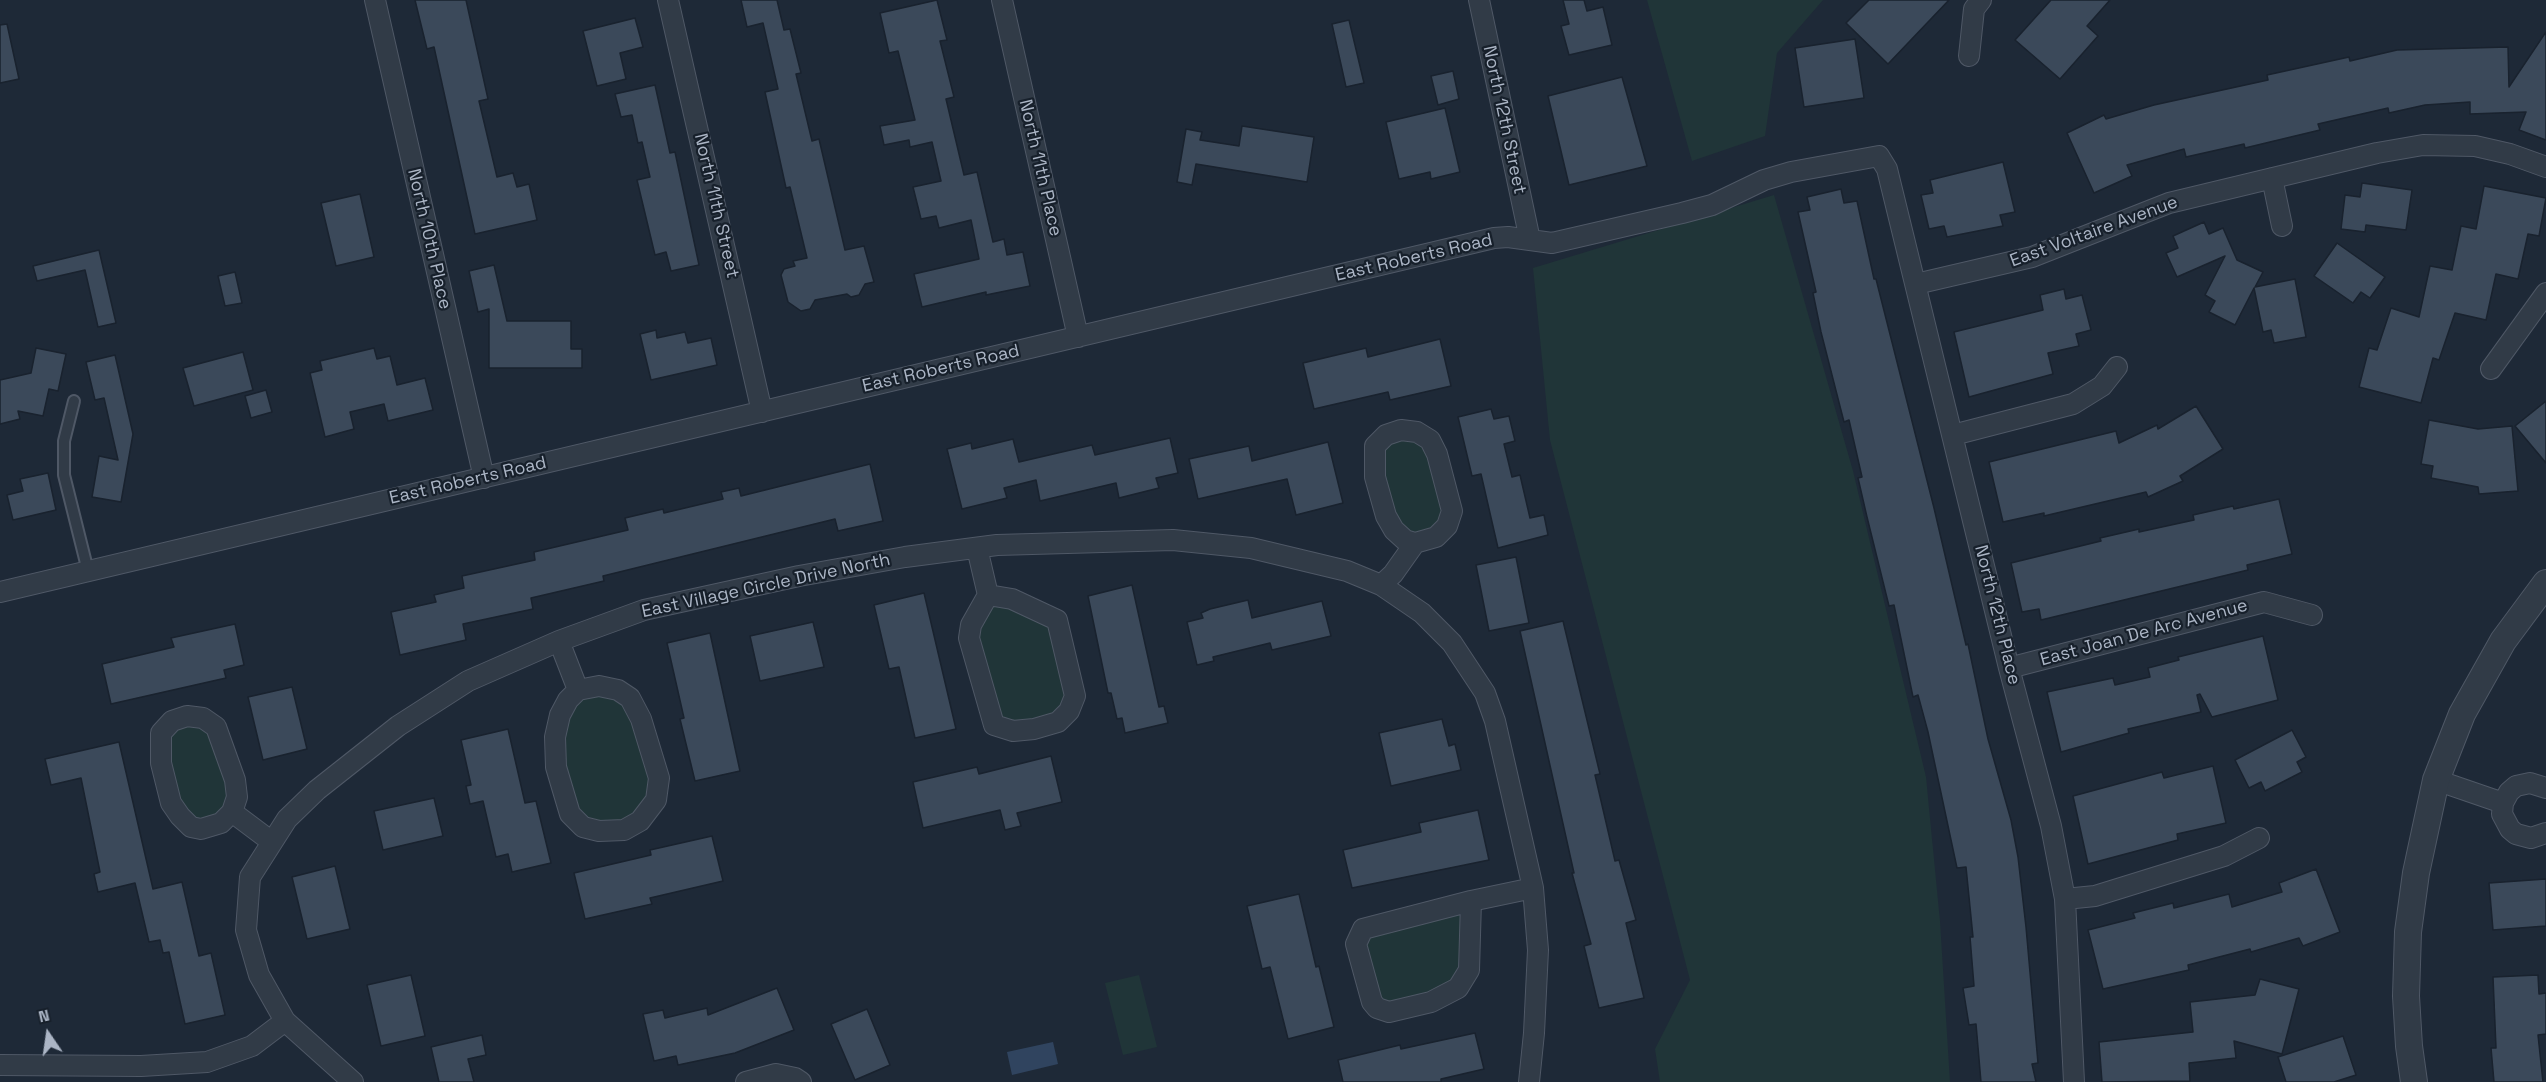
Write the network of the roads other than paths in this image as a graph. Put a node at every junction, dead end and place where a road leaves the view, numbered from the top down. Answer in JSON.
{"nodes":[{"id":1,"x":375,"y":0,"type":"edge"},
{"id":2,"x":668,"y":0,"type":"edge"},
{"id":3,"x":1002,"y":0,"type":"edge"},
{"id":4,"x":1479,"y":0,"type":"edge"},
{"id":5,"x":1981,"y":0,"type":"edge"},
{"id":6,"x":1969,"y":56,"type":"dead end"},
{"id":7,"x":1879,"y":156,"type":"joint"},
{"id":8,"x":2546,"y":167,"type":"edge"},
{"id":9,"x":2272,"y":178,"type":"junction"},
{"id":10,"x":2282,"y":226,"type":"dead end"},
{"id":11,"x":1530,"y":240,"type":"junction"},
{"id":12,"x":1916,"y":284,"type":"junction"},
{"id":13,"x":2546,"y":293,"type":"edge"},
{"id":14,"x":1078,"y":337,"type":"junction"},
{"id":15,"x":2117,"y":367,"type":"dead end"},
{"id":16,"x":2491,"y":369,"type":"dead end"},
{"id":17,"x":74,"y":401,"type":"dead end"},
{"id":18,"x":762,"y":412,"type":"junction"},
{"id":19,"x":1953,"y":435,"type":"junction"},
{"id":20,"x":484,"y":478,"type":"junction"},
{"id":21,"x":1415,"y":543,"type":"junction"},
{"id":22,"x":978,"y":548,"type":"junction"},
{"id":23,"x":88,"y":571,"type":"junction"},
{"id":24,"x":2546,"y":583,"type":"edge"},
{"id":25,"x":1381,"y":585,"type":"junction"},
{"id":26,"x":0,"y":592,"type":"edge"},
{"id":27,"x":988,"y":596,"type":"junction"},
{"id":28,"x":2312,"y":615,"type":"dead end"},
{"id":29,"x":558,"y":641,"type":"junction"},
{"id":30,"x":2009,"y":668,"type":"junction"},
{"id":31,"x":578,"y":690,"type":"junction"},
{"id":32,"x":2436,"y":780,"type":"junction"},
{"id":33,"x":2546,"y":788,"type":"edge"},
{"id":34,"x":2503,"y":803,"type":"junction"},
{"id":35,"x":232,"y":812,"type":"junction"},
{"id":36,"x":2546,"y":833,"type":"edge"},
{"id":37,"x":2259,"y":838,"type":"dead end"},
{"id":38,"x":272,"y":842,"type":"junction"},
{"id":39,"x":1533,"y":888,"type":"junction"},
{"id":40,"x":2065,"y":899,"type":"junction"},
{"id":41,"x":1470,"y":901,"type":"junction"},
{"id":42,"x":285,"y":1021,"type":"junction"},
{"id":43,"x":0,"y":1065,"type":"edge"},
{"id":44,"x":352,"y":1082,"type":"edge"},
{"id":45,"x":746,"y":1082,"type":"edge"},
{"id":46,"x":801,"y":1082,"type":"edge"},
{"id":47,"x":1529,"y":1082,"type":"edge"},
{"id":48,"x":2074,"y":1082,"type":"edge"},
{"id":49,"x":2414,"y":1082,"type":"edge"}],
"edges":[{"from":1,"to":20,"type":"street","name":"North 10th Place"},
{"from":2,"to":18,"type":"street","name":"North 11th Street"},
{"from":3,"to":14,"type":"street","name":"North 11th Place"},
{"from":4,"to":11,"type":"street","name":"North 12th Street"},
{"from":5,"to":6,"type":"street"},
{"from":7,"to":11,"type":"street","name":"East Roberts Road"},
{"from":7,"to":12,"type":"street","name":"North 12th Place"},
{"from":8,"to":9,"type":"street","name":"East Voltaire Avenue"},
{"from":9,"to":10,"type":"street"},
{"from":9,"to":12,"type":"street","name":"East Voltaire Avenue"},
{"from":11,"to":14,"type":"street","name":"East Roberts Road"},
{"from":12,"to":19,"type":"street","name":"North 12th Place"},
{"from":13,"to":16,"type":"street"},
{"from":14,"to":18,"type":"street","name":"East Roberts Road"},
{"from":15,"to":19,"type":"street"},
{"from":17,"to":23,"type":"lane"},
{"from":18,"to":20,"type":"street","name":"East Roberts Road"},
{"from":19,"to":30,"type":"street","name":"North 12th Place"},
{"from":20,"to":23,"type":"street","name":"East Roberts Road"},
{"from":21,"to":21,"type":"street"},
{"from":21,"to":25,"type":"street"},
{"from":22,"to":25,"type":"street","name":"East Village Circle Drive North"},
{"from":22,"to":27,"type":"street"},
{"from":22,"to":29,"type":"street","name":"East Village Circle Drive North"},
{"from":23,"to":26,"type":"street","name":"East Roberts Road"},
{"from":24,"to":32,"type":"street"},
{"from":25,"to":39,"type":"street","name":"East Village Circle Drive North"},
{"from":27,"to":27,"type":"street"},
{"from":28,"to":30,"type":"street","name":"East Joan De Arc Avenue"},
{"from":29,"to":31,"type":"street"},
{"from":29,"to":38,"type":"street","name":"East Village Circle Drive North"},
{"from":30,"to":40,"type":"street","name":"North 12th Place"},
{"from":31,"to":31,"type":"street"},
{"from":32,"to":34,"type":"street"},
{"from":32,"to":49,"type":"street"},
{"from":33,"to":34,"type":"street"},
{"from":34,"to":36,"type":"street"},
{"from":35,"to":35,"type":"street"},
{"from":35,"to":38,"type":"street"},
{"from":37,"to":40,"type":"street"},
{"from":38,"to":42,"type":"street","name":"East Village Circle Drive North"},
{"from":39,"to":41,"type":"street"},
{"from":39,"to":47,"type":"street","name":"East Village Circle Drive North"},
{"from":40,"to":48,"type":"street","name":"North 12th Place"},
{"from":41,"to":41,"type":"street"},
{"from":42,"to":43,"type":"street"},
{"from":42,"to":44,"type":"street","name":"East Village Circle Drive North"},
{"from":45,"to":46,"type":"street"}]}
